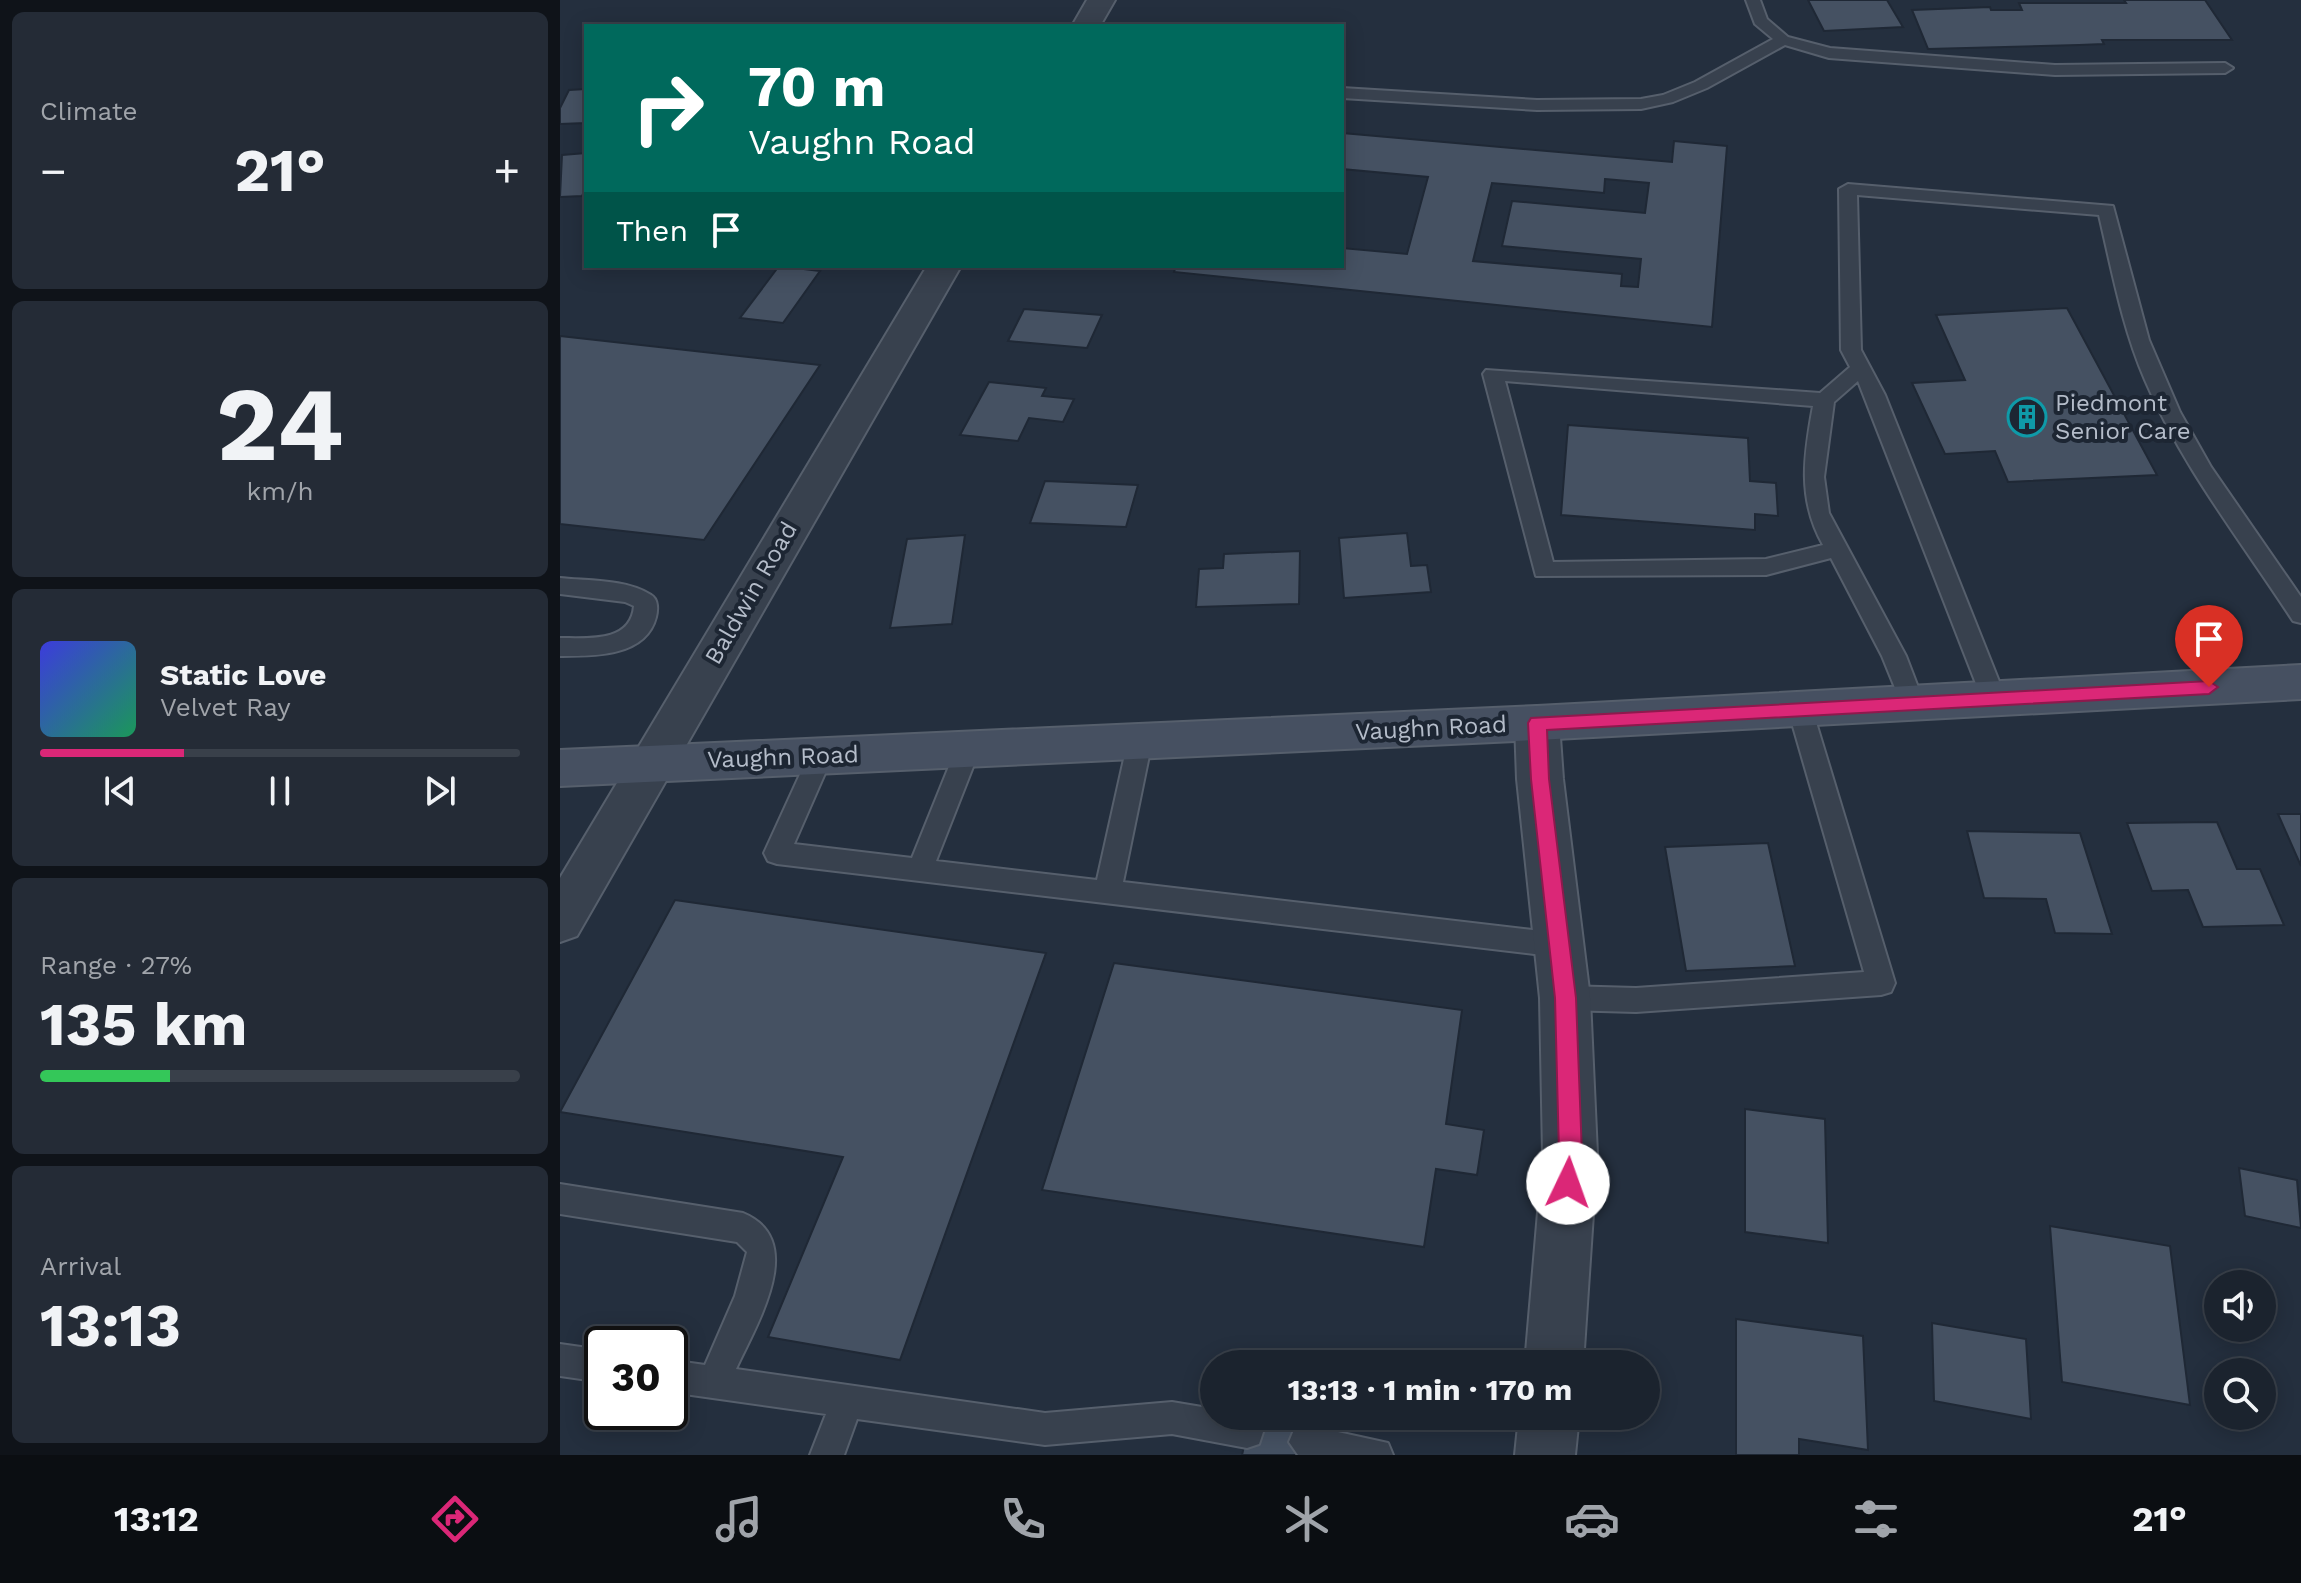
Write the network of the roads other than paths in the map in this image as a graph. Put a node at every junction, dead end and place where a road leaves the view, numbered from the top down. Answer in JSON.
{"nodes":[{"id":1,"x":1101,"y":0,"type":"edge"},
{"id":2,"x":1753,"y":0,"type":"edge"},
{"id":3,"x":1087,"y":24,"type":"edge"},
{"id":4,"x":1783,"y":40,"type":"junction"},
{"id":5,"x":2225,"y":68,"type":"dead end"},
{"id":6,"x":1344,"y":93,"type":"edge"},
{"id":7,"x":943,"y":268,"type":"edge"},
{"id":8,"x":1861,"y":368,"type":"junction"},
{"id":9,"x":1824,"y":400,"type":"junction"},
{"id":10,"x":1837,"y":549,"type":"junction"},
{"id":11,"x":560,"y":586,"type":"edge"},
{"id":12,"x":2301,"y":615,"type":"edge"},
{"id":13,"x":560,"y":647,"type":"edge"},
{"id":14,"x":2301,"y":682,"type":"edge"},
{"id":15,"x":1994,"y":699,"type":"junction"},
{"id":16,"x":1912,"y":703,"type":"junction"},
{"id":17,"x":1800,"y":709,"type":"junction"},
{"id":18,"x":1537,"y":723,"type":"junction"},
{"id":19,"x":1140,"y":741,"type":"junction"},
{"id":20,"x":968,"y":749,"type":"junction"},
{"id":21,"x":821,"y":755,"type":"junction"},
{"id":22,"x":655,"y":762,"type":"junction"},
{"id":23,"x":560,"y":768,"type":"edge"},
{"id":24,"x":920,"y":870,"type":"junction"},
{"id":25,"x":1108,"y":891,"type":"junction"},
{"id":26,"x":560,"y":921,"type":"edge"},
{"id":27,"x":1559,"y":945,"type":"junction"},
{"id":28,"x":1565,"y":998,"type":"junction"},
{"id":29,"x":560,"y":1199,"type":"edge"},
{"id":30,"x":1555,"y":1350,"type":"edge"},
{"id":31,"x":560,"y":1360,"type":"edge"},
{"id":32,"x":584,"y":1363,"type":"edge"},
{"id":33,"x":688,"y":1378,"type":"edge"},
{"id":34,"x":714,"y":1382,"type":"junction"},
{"id":35,"x":848,"y":1401,"type":"junction"},
{"id":36,"x":1548,"y":1430,"type":"edge"},
{"id":37,"x":1247,"y":1432,"type":"dead end"},
{"id":38,"x":1306,"y":1442,"type":"dead end"},
{"id":39,"x":827,"y":1455,"type":"edge"},
{"id":40,"x":1376,"y":1455,"type":"edge"},
{"id":41,"x":1545,"y":1455,"type":"edge"}],
"edges":[{"from":1,"to":3,"type":"street"},
{"from":2,"to":4,"type":"lane"},
{"from":4,"to":5,"type":"lane"},
{"from":4,"to":6,"type":"lane"},
{"from":7,"to":22,"type":"street","name":"Baldwin Road"},
{"from":8,"to":9,"type":"lane"},
{"from":8,"to":12,"type":"lane"},
{"from":8,"to":15,"type":"lane"},
{"from":9,"to":10,"type":"lane"},
{"from":9,"to":10,"type":"lane"},
{"from":10,"to":16,"type":"lane"},
{"from":11,"to":13,"type":"lane"},
{"from":14,"to":15,"type":"street","name":"Vaughn Road"},
{"from":15,"to":16,"type":"street","name":"Vaughn Road"},
{"from":16,"to":17,"type":"street","name":"Vaughn Road"},
{"from":17,"to":18,"type":"street","name":"Vaughn Road"},
{"from":17,"to":28,"type":"lane"},
{"from":18,"to":19,"type":"street","name":"Vaughn Road"},
{"from":18,"to":27,"type":"street"},
{"from":19,"to":20,"type":"street","name":"Vaughn Road"},
{"from":19,"to":25,"type":"lane"},
{"from":20,"to":21,"type":"street","name":"Vaughn Road"},
{"from":20,"to":24,"type":"lane"},
{"from":21,"to":22,"type":"street","name":"Vaughn Road"},
{"from":21,"to":24,"type":"lane"},
{"from":22,"to":23,"type":"street","name":"Vaughn Road"},
{"from":22,"to":26,"type":"street","name":"Baldwin Road"},
{"from":24,"to":25,"type":"lane"},
{"from":25,"to":27,"type":"lane"},
{"from":27,"to":28,"type":"street"},
{"from":28,"to":30,"type":"street"},
{"from":29,"to":34,"type":"lane"},
{"from":31,"to":32,"type":"lane"},
{"from":33,"to":34,"type":"lane"},
{"from":34,"to":35,"type":"lane"},
{"from":35,"to":37,"type":"lane"},
{"from":35,"to":39,"type":"lane"},
{"from":36,"to":41,"type":"street"},
{"from":38,"to":40,"type":"lane"}]}
